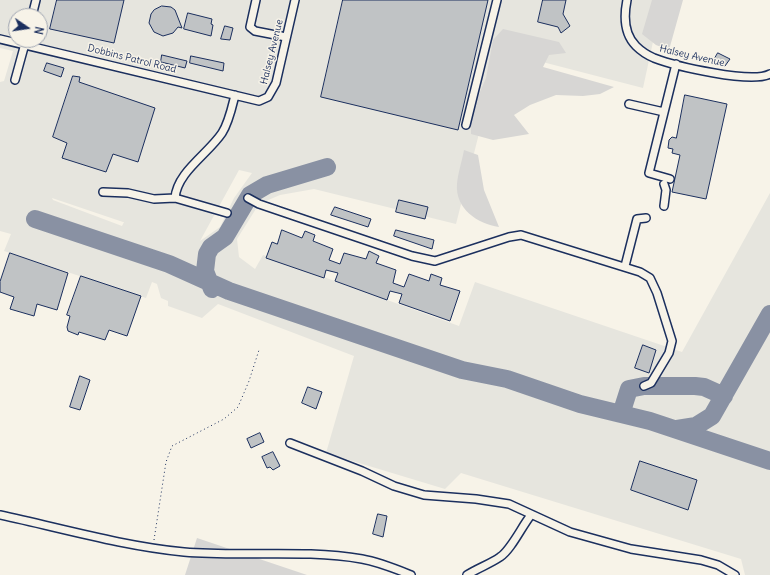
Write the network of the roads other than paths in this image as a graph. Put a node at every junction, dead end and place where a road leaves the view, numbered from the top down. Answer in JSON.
{"nodes":[{"id":1,"x":256,"y":0,"type":"edge"},
{"id":2,"x":295,"y":0,"type":"edge"},
{"id":3,"x":497,"y":0,"type":"edge"},
{"id":4,"x":627,"y":0,"type":"edge"},
{"id":5,"x":286,"y":37,"type":"junction"},
{"id":6,"x":24,"y":48,"type":"edge"},
{"id":7,"x":48,"y":48,"type":"edge"},
{"id":8,"x":676,"y":64,"type":"junction"},
{"id":9,"x":770,"y":74,"type":"edge"},
{"id":10,"x":15,"y":80,"type":"dead end"},
{"id":11,"x":236,"y":95,"type":"junction"},
{"id":12,"x":259,"y":101,"type":"joint"},
{"id":13,"x":628,"y":104,"type":"dead end"},
{"id":14,"x":664,"y":112,"type":"junction"},
{"id":15,"x":466,"y":125,"type":"dead end"},
{"id":16,"x":670,"y":178,"type":"dead end"},
{"id":17,"x":664,"y":184,"type":"dead end"},
{"id":18,"x":103,"y":192,"type":"dead end"},
{"id":19,"x":175,"y":198,"type":"junction"},
{"id":20,"x":248,"y":198,"type":"dead end"},
{"id":21,"x":664,"y":206,"type":"dead end"},
{"id":22,"x":227,"y":213,"type":"dead end"},
{"id":23,"x":646,"y":218,"type":"dead end"},
{"id":24,"x":625,"y":266,"type":"junction"},
{"id":25,"x":644,"y":386,"type":"dead end"},
{"id":26,"x":290,"y":443,"type":"dead end"},
{"id":27,"x":0,"y":515,"type":"edge"},
{"id":28,"x":531,"y":515,"type":"junction"},
{"id":29,"x":411,"y":575,"type":"edge"},
{"id":30,"x":467,"y":575,"type":"edge"},
{"id":31,"x":735,"y":575,"type":"edge"}],
"edges":[{"from":1,"to":5,"type":"street"},
{"from":2,"to":5,"type":"street","name":"Halsey Avenue"},
{"from":3,"to":15,"type":"street"},
{"from":4,"to":8,"type":"street","name":"Halsey Avenue"},
{"from":5,"to":12,"type":"street","name":"Halsey Avenue"},
{"from":6,"to":10,"type":"street"},
{"from":7,"to":11,"type":"street","name":"Dobbins Patrol Road"},
{"from":8,"to":9,"type":"street","name":"Halsey Avenue"},
{"from":8,"to":14,"type":"street"},
{"from":11,"to":12,"type":"street","name":"Dobbins Patrol Road"},
{"from":11,"to":19,"type":"street"},
{"from":13,"to":14,"type":"street"},
{"from":14,"to":16,"type":"street"},
{"from":17,"to":21,"type":"street"},
{"from":18,"to":19,"type":"street"},
{"from":19,"to":22,"type":"street"},
{"from":20,"to":24,"type":"street"},
{"from":23,"to":24,"type":"street"},
{"from":24,"to":25,"type":"street"},
{"from":26,"to":28,"type":"street"},
{"from":27,"to":29,"type":"street"},
{"from":28,"to":30,"type":"street"},
{"from":28,"to":31,"type":"street"}]}
